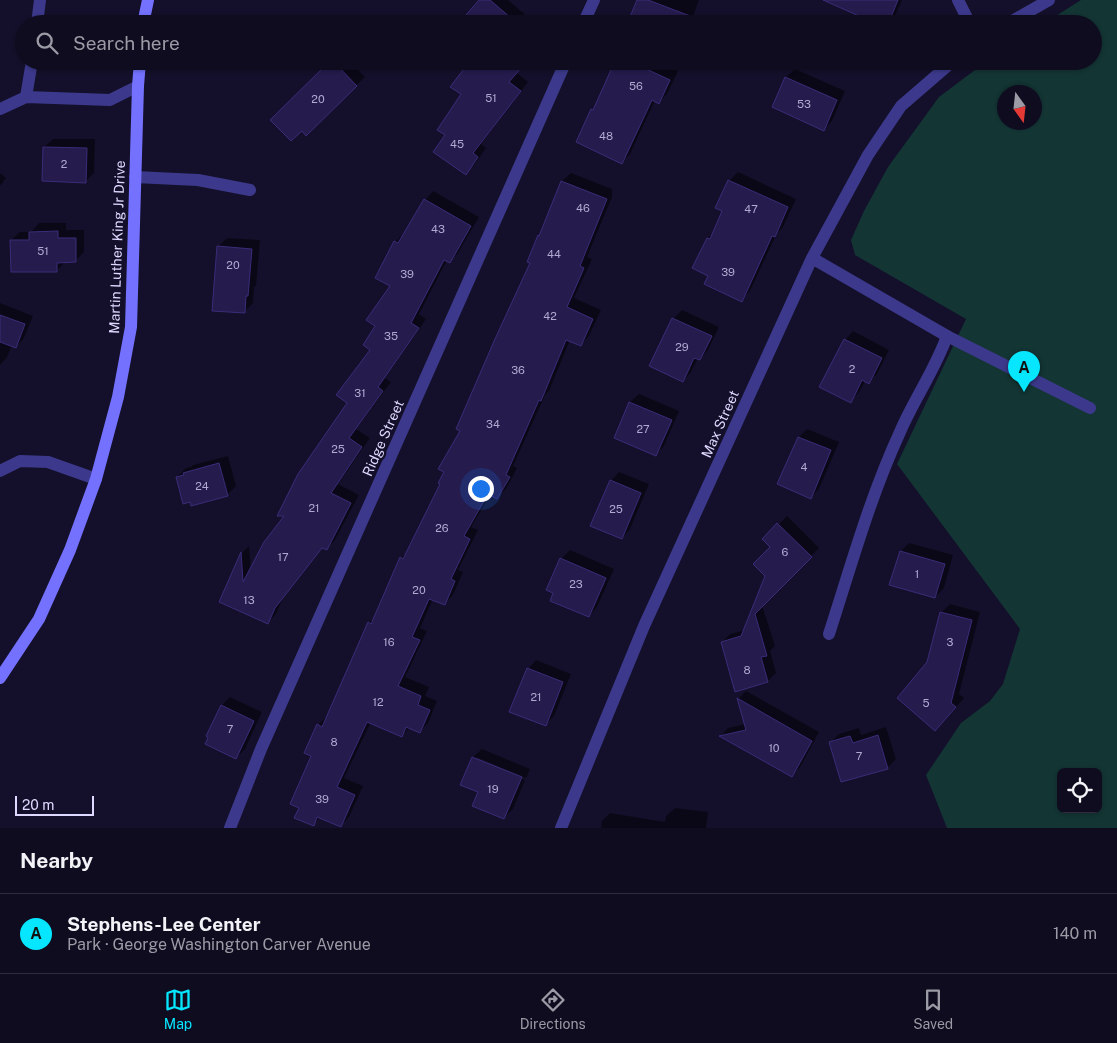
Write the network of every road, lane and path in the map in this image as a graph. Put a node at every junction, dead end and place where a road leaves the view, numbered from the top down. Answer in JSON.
{"nodes":[{"id":1,"x":40,"y":0,"type":"edge"},
{"id":2,"x":148,"y":0,"type":"edge"},
{"id":3,"x":594,"y":0,"type":"edge"},
{"id":4,"x":958,"y":0,"type":"edge"},
{"id":5,"x":1050,"y":0,"type":"edge"},
{"id":6,"x":38,"y":15,"type":"edge"},
{"id":7,"x":145,"y":15,"type":"edge"},
{"id":8,"x":587,"y":15,"type":"edge"},
{"id":9,"x":966,"y":15,"type":"edge"},
{"id":10,"x":1023,"y":15,"type":"edge"},
{"id":11,"x":30,"y":70,"type":"edge"},
{"id":12,"x":139,"y":70,"type":"edge"},
{"id":13,"x":562,"y":70,"type":"edge"},
{"id":14,"x":943,"y":70,"type":"edge"},
{"id":15,"x":138,"y":86,"type":"junction"},
{"id":16,"x":26,"y":97,"type":"junction"},
{"id":17,"x":0,"y":108,"type":"edge"},
{"id":18,"x":135,"y":177,"type":"junction"},
{"id":19,"x":250,"y":190,"type":"dead end"},
{"id":20,"x":812,"y":258,"type":"junction"},
{"id":21,"x":947,"y":336,"type":"junction"},
{"id":22,"x":1090,"y":408,"type":"dead end"},
{"id":23,"x":0,"y":471,"type":"edge"},
{"id":24,"x":96,"y":478,"type":"junction"},
{"id":25,"x":829,"y":634,"type":"dead end"},
{"id":26,"x":0,"y":678,"type":"edge"},
{"id":27,"x":230,"y":828,"type":"edge"},
{"id":28,"x":561,"y":828,"type":"edge"}],
"edges":[{"from":1,"to":6,"type":"street"},
{"from":2,"to":7,"type":"main road"},
{"from":3,"to":8,"type":"street"},
{"from":4,"to":9,"type":"street"},
{"from":5,"to":10,"type":"street"},
{"from":11,"to":16,"type":"street"},
{"from":12,"to":15,"type":"main road","name":"Martin Luther King Jr Drive"},
{"from":13,"to":27,"type":"street","name":"Ridge Street"},
{"from":14,"to":20,"type":"street","name":"Max Street"},
{"from":15,"to":16,"type":"street"},
{"from":15,"to":18,"type":"main road","name":"Martin Luther King Jr Drive"},
{"from":16,"to":17,"type":"street"},
{"from":18,"to":19,"type":"street"},
{"from":18,"to":24,"type":"main road","name":"Martin Luther King Jr Drive"},
{"from":20,"to":21,"type":"street"},
{"from":20,"to":28,"type":"street","name":"Max Street"},
{"from":21,"to":22,"type":"street"},
{"from":21,"to":25,"type":"street"},
{"from":23,"to":24,"type":"street"},
{"from":24,"to":26,"type":"main road","name":"Martin Luther King Jr Drive"}]}
